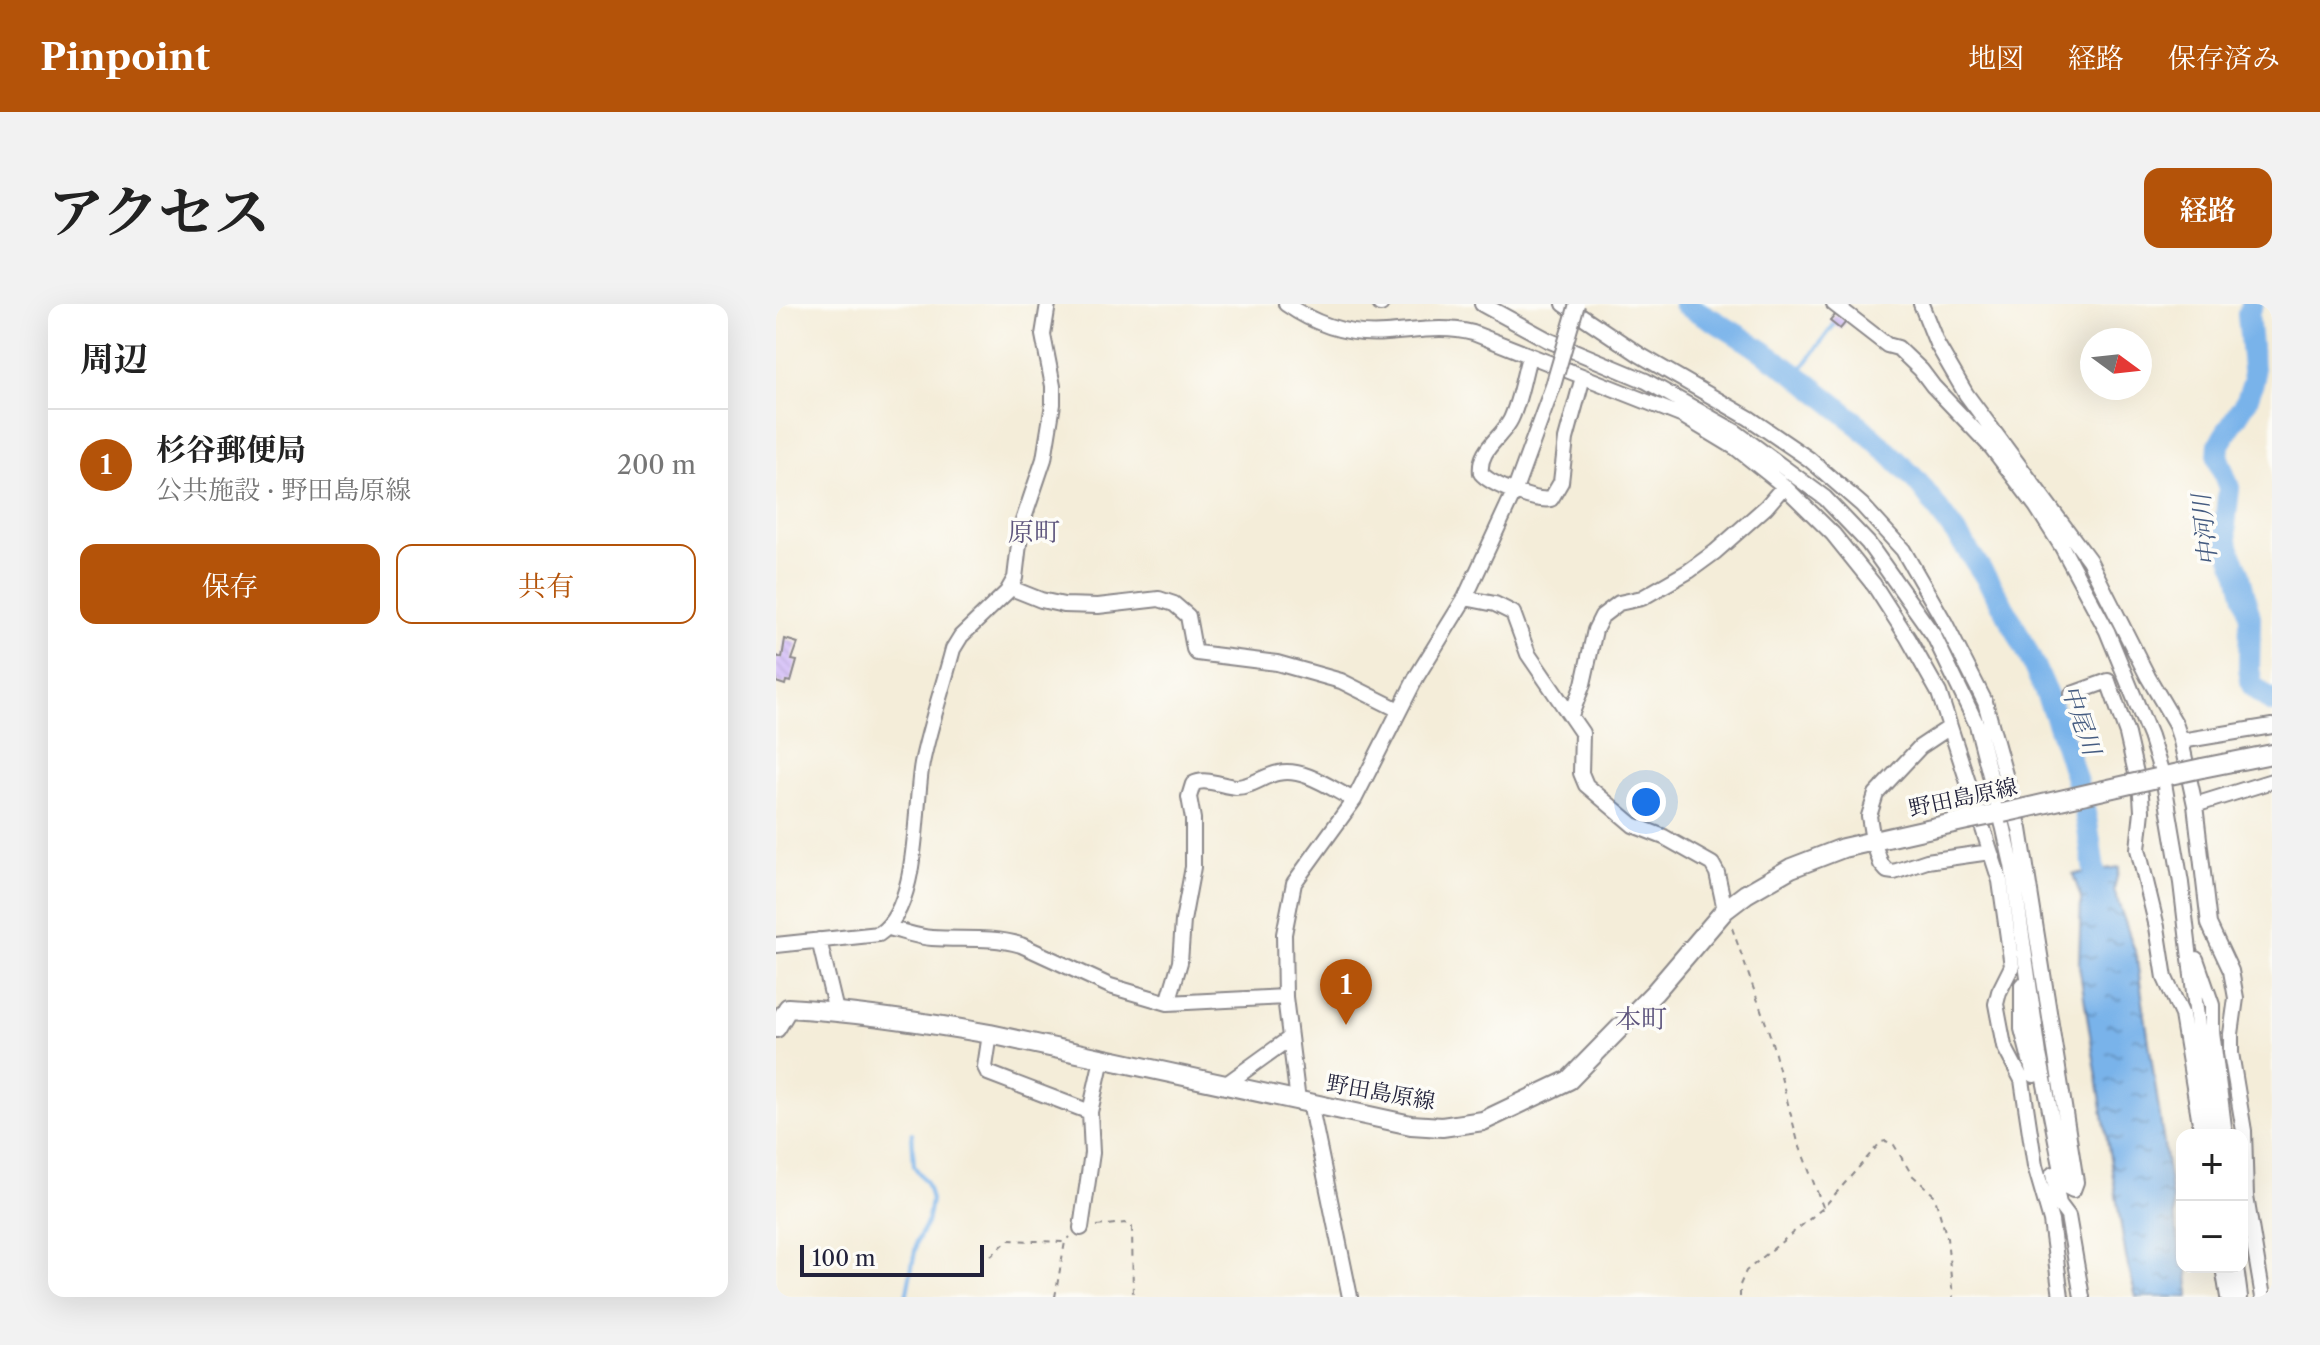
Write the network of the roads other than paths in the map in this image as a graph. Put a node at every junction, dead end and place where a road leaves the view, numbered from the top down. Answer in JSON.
{"nodes":[{"id":1,"x":1286,"y":304,"type":"edge"},
{"id":2,"x":1482,"y":304,"type":"edge"},
{"id":3,"x":1564,"y":304,"type":"edge"},
{"id":4,"x":1577,"y":304,"type":"edge"},
{"id":5,"x":1921,"y":304,"type":"edge"},
{"id":6,"x":1051,"y":305,"type":"edge"},
{"id":7,"x":1841,"y":309,"type":"edge"},
{"id":8,"x":1529,"y":357,"type":"junction"},
{"id":9,"x":1583,"y":377,"type":"junction"},
{"id":10,"x":1784,"y":486,"type":"junction"},
{"id":11,"x":1515,"y":490,"type":"junction"},
{"id":12,"x":1011,"y":588,"type":"junction"},
{"id":13,"x":1465,"y":598,"type":"junction"},
{"id":14,"x":2072,"y":694,"type":"dead end"},
{"id":15,"x":1399,"y":710,"type":"junction"},
{"id":16,"x":1571,"y":715,"type":"junction"},
{"id":17,"x":2272,"y":726,"type":"edge"},
{"id":18,"x":1950,"y":727,"type":"junction"},
{"id":19,"x":2181,"y":741,"type":"junction"},
{"id":20,"x":2272,"y":754,"type":"edge"},
{"id":21,"x":2163,"y":777,"type":"junction"},
{"id":22,"x":2272,"y":781,"type":"edge"},
{"id":23,"x":1354,"y":800,"type":"junction"},
{"id":24,"x":2195,"y":805,"type":"junction"},
{"id":25,"x":1998,"y":814,"type":"junction"},
{"id":26,"x":1873,"y":841,"type":"junction"},
{"id":27,"x":1990,"y":852,"type":"junction"},
{"id":28,"x":1725,"y":910,"type":"junction"},
{"id":29,"x":888,"y":928,"type":"junction"},
{"id":30,"x":819,"y":940,"type":"junction"},
{"id":31,"x":776,"y":945,"type":"edge"},
{"id":32,"x":2190,"y":956,"type":"junction"},
{"id":33,"x":2027,"y":975,"type":"junction"},
{"id":34,"x":1285,"y":997,"type":"junction"},
{"id":35,"x":1168,"y":1003,"type":"junction"},
{"id":36,"x":782,"y":1008,"type":"edge"},
{"id":37,"x":836,"y":1011,"type":"junction"},
{"id":38,"x":776,"y":1028,"type":"edge"},
{"id":39,"x":990,"y":1034,"type":"junction"},
{"id":40,"x":1290,"y":1038,"type":"junction"},
{"id":41,"x":1102,"y":1059,"type":"junction"},
{"id":42,"x":1225,"y":1085,"type":"junction"},
{"id":43,"x":1304,"y":1102,"type":"junction"},
{"id":44,"x":1090,"y":1112,"type":"junction"},
{"id":45,"x":2201,"y":1129,"type":"edge"},
{"id":46,"x":2210,"y":1129,"type":"edge"},
{"id":47,"x":2224,"y":1129,"type":"edge"},
{"id":48,"x":1081,"y":1228,"type":"road end"},
{"id":49,"x":2224,"y":1273,"type":"edge"},
{"id":50,"x":2237,"y":1273,"type":"edge"},
{"id":51,"x":1350,"y":1297,"type":"edge"},
{"id":52,"x":2061,"y":1297,"type":"edge"},
{"id":53,"x":2082,"y":1297,"type":"edge"},
{"id":54,"x":2228,"y":1297,"type":"edge"},
{"id":55,"x":2240,"y":1297,"type":"edge"},
{"id":56,"x":2263,"y":1297,"type":"edge"}],
"edges":[{"from":1,"to":8,"type":"street"},
{"from":2,"to":25,"type":"street"},
{"from":3,"to":33,"type":"street"},
{"from":4,"to":11,"type":"street","bridge":true},
{"from":5,"to":19,"type":"street"},
{"from":6,"to":12,"type":"street"},
{"from":7,"to":21,"type":"street"},
{"from":8,"to":9,"type":"street"},
{"from":8,"to":11,"type":"street"},
{"from":9,"to":10,"type":"street"},
{"from":9,"to":11,"type":"street"},
{"from":10,"to":16,"type":"street"},
{"from":10,"to":18,"type":"street"},
{"from":11,"to":13,"type":"street"},
{"from":12,"to":15,"type":"street"},
{"from":12,"to":29,"type":"street"},
{"from":13,"to":15,"type":"street"},
{"from":13,"to":16,"type":"street"},
{"from":14,"to":45,"type":"street"},
{"from":15,"to":23,"type":"street"},
{"from":16,"to":28,"type":"street"},
{"from":17,"to":19,"type":"street"},
{"from":18,"to":26,"type":"street"},
{"from":18,"to":27,"type":"street"},
{"from":19,"to":24,"type":"street"},
{"from":20,"to":21,"type":"main road","name":"野田島原線","bridge":true},
{"from":21,"to":25,"type":"main road","name":"野田島原線","bridge":true},
{"from":21,"to":32,"type":"street"},
{"from":22,"to":24,"type":"street"},
{"from":23,"to":34,"type":"street"},
{"from":23,"to":35,"type":"street"},
{"from":24,"to":56,"type":"street"},
{"from":25,"to":26,"type":"main road","name":"野田島原線","bridge":true},
{"from":25,"to":33,"type":"street"},
{"from":26,"to":27,"type":"street"},
{"from":26,"to":28,"type":"main road","name":"野田島原線"},
{"from":27,"to":52,"type":"street"},
{"from":28,"to":43,"type":"main road","name":"野田島原線"},
{"from":29,"to":30,"type":"street"},
{"from":29,"to":35,"type":"street"},
{"from":30,"to":31,"type":"street"},
{"from":30,"to":37,"type":"street"},
{"from":32,"to":46,"type":"street"},
{"from":32,"to":47,"type":"street"},
{"from":33,"to":53,"type":"street"},
{"from":34,"to":35,"type":"street"},
{"from":34,"to":40,"type":"street"},
{"from":36,"to":37,"type":"main road","name":"野田島原線"},
{"from":36,"to":38,"type":"main road","name":"野田島原線"},
{"from":37,"to":39,"type":"main road","name":"野田島原線"},
{"from":39,"to":41,"type":"main road","name":"野田島原線"},
{"from":39,"to":44,"type":"street"},
{"from":40,"to":42,"type":"street"},
{"from":40,"to":43,"type":"street"},
{"from":41,"to":42,"type":"main road","name":"野田島原線"},
{"from":41,"to":44,"type":"street"},
{"from":42,"to":43,"type":"main road","name":"野田島原線"},
{"from":43,"to":51,"type":"street"},
{"from":44,"to":48,"type":"street"},
{"from":49,"to":54,"type":"street"},
{"from":50,"to":55,"type":"street"}]}
